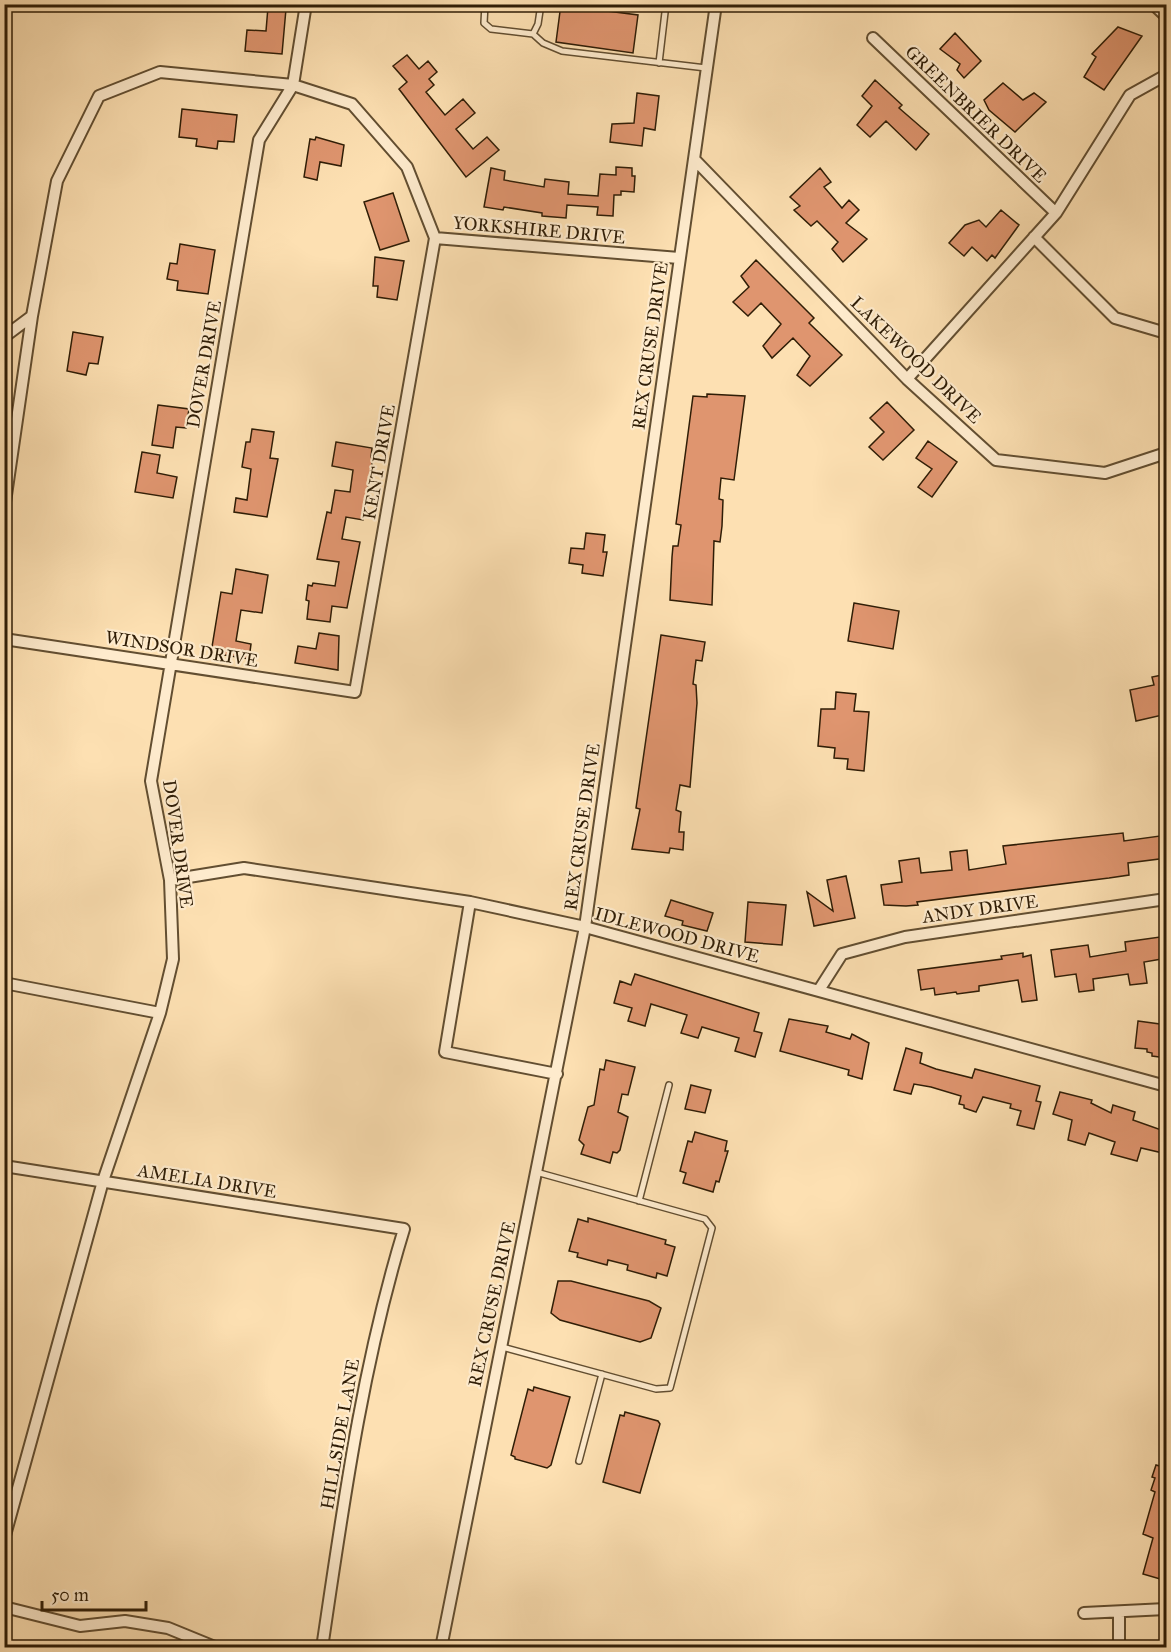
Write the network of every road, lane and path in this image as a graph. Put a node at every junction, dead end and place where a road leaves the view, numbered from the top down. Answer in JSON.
{"nodes":[{"id":1,"x":306,"y":4,"type":"edge"},
{"id":2,"x":485,"y":4,"type":"edge"},
{"id":3,"x":541,"y":4,"type":"edge"},
{"id":4,"x":666,"y":4,"type":"edge"},
{"id":5,"x":716,"y":4,"type":"edge"},
{"id":6,"x":1153,"y":4,"type":"edge"},
{"id":7,"x":1167,"y":16,"type":"edge"},
{"id":8,"x":533,"y":34,"type":"junction"},
{"id":9,"x":873,"y":38,"type":"dead end"},
{"id":10,"x":659,"y":63,"type":"junction"},
{"id":11,"x":707,"y":68,"type":"junction"},
{"id":12,"x":1167,"y":75,"type":"edge"},
{"id":13,"x":293,"y":85,"type":"junction"},
{"id":14,"x":694,"y":159,"type":"junction"},
{"id":15,"x":1056,"y":213,"type":"junction"},
{"id":16,"x":1034,"y":237,"type":"junction"},
{"id":17,"x":435,"y":238,"type":"junction"},
{"id":18,"x":680,"y":258,"type":"junction"},
{"id":19,"x":32,"y":316,"type":"junction"},
{"id":20,"x":1167,"y":333,"type":"edge"},
{"id":21,"x":4,"y":337,"type":"edge"},
{"id":22,"x":907,"y":379,"type":"junction"},
{"id":23,"x":1167,"y":453,"type":"edge"},
{"id":24,"x":4,"y":509,"type":"edge"},
{"id":25,"x":4,"y":639,"type":"edge"},
{"id":26,"x":170,"y":663,"type":"junction"},
{"id":27,"x":355,"y":692,"type":"joint"},
{"id":28,"x":170,"y":880,"type":"junction"},
{"id":29,"x":1167,"y":899,"type":"edge"},
{"id":30,"x":470,"y":902,"type":"junction"},
{"id":31,"x":585,"y":927,"type":"junction"},
{"id":32,"x":4,"y":983,"type":"edge"},
{"id":33,"x":819,"y":990,"type":"junction"},
{"id":34,"x":160,"y":1013,"type":"junction"},
{"id":35,"x":556,"y":1074,"type":"junction"},
{"id":36,"x":669,"y":1085,"type":"dead end"},
{"id":37,"x":1167,"y":1086,"type":"edge"},
{"id":38,"x":4,"y":1166,"type":"edge"},
{"id":39,"x":536,"y":1172,"type":"junction"},
{"id":40,"x":103,"y":1181,"type":"junction"},
{"id":41,"x":639,"y":1201,"type":"junction"},
{"id":42,"x":404,"y":1229,"type":"joint"},
{"id":43,"x":500,"y":1347,"type":"junction"},
{"id":44,"x":602,"y":1374,"type":"junction"},
{"id":45,"x":579,"y":1461,"type":"dead end"},
{"id":46,"x":4,"y":1539,"type":"edge"},
{"id":47,"x":4,"y":1607,"type":"edge"},
{"id":48,"x":1167,"y":1609,"type":"edge"},
{"id":49,"x":1119,"y":1612,"type":"junction"},
{"id":50,"x":1084,"y":1613,"type":"dead end"},
{"id":51,"x":217,"y":1647,"type":"edge"},
{"id":52,"x":322,"y":1647,"type":"edge"},
{"id":53,"x":441,"y":1647,"type":"edge"},
{"id":54,"x":1119,"y":1647,"type":"edge"}],
"edges":[{"from":1,"to":13,"type":"street","name":"DOVER DRIVE"},
{"from":2,"to":8,"type":"lane"},
{"from":3,"to":8,"type":"lane"},
{"from":4,"to":10,"type":"lane"},
{"from":5,"to":11,"type":"street","name":"REX CRUSE DRIVE"},
{"from":6,"to":7,"type":"street"},
{"from":8,"to":10,"type":"lane"},
{"from":9,"to":15,"type":"street","name":"GREENBRIER DRIVE"},
{"from":10,"to":11,"type":"lane"},
{"from":11,"to":14,"type":"street","name":"REX CRUSE DRIVE"},
{"from":12,"to":15,"type":"street"},
{"from":13,"to":17,"type":"street","name":"YORKSHIRE DRIVE"},
{"from":13,"to":19,"type":"street","name":"YORKSHIRE DRIVE"},
{"from":13,"to":26,"type":"street","name":"DOVER DRIVE"},
{"from":14,"to":18,"type":"street","name":"REX CRUSE DRIVE"},
{"from":14,"to":22,"type":"street","name":"LAKEWOOD DRIVE"},
{"from":15,"to":16,"type":"street"},
{"from":16,"to":20,"type":"street"},
{"from":16,"to":22,"type":"street"},
{"from":17,"to":18,"type":"street","name":"YORKSHIRE DRIVE"},
{"from":17,"to":27,"type":"street","name":"KENT DRIVE"},
{"from":18,"to":31,"type":"street","name":"REX CRUSE DRIVE"},
{"from":19,"to":21,"type":"street"},
{"from":19,"to":24,"type":"street"},
{"from":22,"to":23,"type":"street","name":"LAKEWOOD DRIVE"},
{"from":25,"to":26,"type":"street","name":"WINDSOR DRIVE"},
{"from":26,"to":27,"type":"street","name":"WINDSOR DRIVE"},
{"from":26,"to":28,"type":"street","name":"DOVER DRIVE"},
{"from":28,"to":30,"type":"street","name":"IDLEWOOD DRIVE"},
{"from":28,"to":34,"type":"street","name":"DOVER DRIVE"},
{"from":29,"to":33,"type":"street","name":"ANDY DRIVE"},
{"from":30,"to":31,"type":"street","name":"IDLEWOOD DRIVE"},
{"from":30,"to":35,"type":"street"},
{"from":31,"to":33,"type":"street","name":"IDLEWOOD DRIVE"},
{"from":31,"to":35,"type":"street","name":"REX CRUSE DRIVE"},
{"from":32,"to":34,"type":"street"},
{"from":33,"to":37,"type":"street","name":"IDLEWOOD DRIVE"},
{"from":34,"to":40,"type":"street","name":"DOVER DRIVE"},
{"from":35,"to":39,"type":"street","name":"REX CRUSE DRIVE"},
{"from":36,"to":41,"type":"lane"},
{"from":38,"to":40,"type":"street","name":"AMELIA DRIVE"},
{"from":39,"to":41,"type":"lane"},
{"from":39,"to":43,"type":"street","name":"REX CRUSE DRIVE"},
{"from":40,"to":42,"type":"street","name":"AMELIA DRIVE"},
{"from":40,"to":46,"type":"street","name":"DOVER DRIVE"},
{"from":41,"to":44,"type":"lane"},
{"from":42,"to":52,"type":"street","name":"HILLSIDE LANE"},
{"from":43,"to":44,"type":"lane"},
{"from":43,"to":53,"type":"street","name":"REX CRUSE DRIVE"},
{"from":44,"to":45,"type":"lane"},
{"from":47,"to":51,"type":"street"},
{"from":48,"to":49,"type":"street"},
{"from":49,"to":50,"type":"street"},
{"from":49,"to":54,"type":"street"}]}
